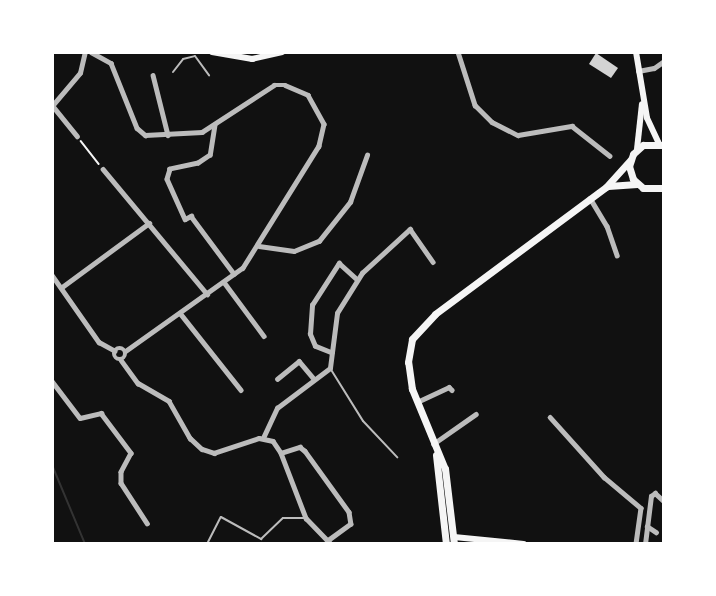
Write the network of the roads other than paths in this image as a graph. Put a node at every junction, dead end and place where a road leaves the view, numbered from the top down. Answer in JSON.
{"nodes":[{"id":1,"x":85,"y":52,"type":"edge"},
{"id":2,"x":91,"y":52,"type":"edge"},
{"id":3,"x":212,"y":52,"type":"edge"},
{"id":4,"x":282,"y":52,"type":"edge"},
{"id":5,"x":458,"y":52,"type":"edge"},
{"id":6,"x":636,"y":52,"type":"edge"},
{"id":7,"x":663,"y":61,"type":"edge"},
{"id":8,"x":638,"y":71,"type":"junction"},
{"id":9,"x":173,"y":72,"type":"dead end"},
{"id":10,"x":153,"y":75,"type":"dead end"},
{"id":11,"x":209,"y":75,"type":"dead end"},
{"id":12,"x":642,"y":94,"type":"junction"},
{"id":13,"x":53,"y":106,"type":"edge"},
{"id":14,"x":215,"y":125,"type":"junction"},
{"id":15,"x":168,"y":135,"type":"junction"},
{"id":16,"x":77,"y":136,"type":"road end"},
{"id":17,"x":661,"y":144,"type":"edge"},
{"id":18,"x":637,"y":149,"type":"junction"},
{"id":19,"x":368,"y":156,"type":"dead end"},
{"id":20,"x":610,"y":156,"type":"dead end"},
{"id":21,"x":630,"y":160,"type":"junction"},
{"id":22,"x":103,"y":169,"type":"road end"},
{"id":23,"x":637,"y":184,"type":"junction"},
{"id":24,"x":606,"y":187,"type":"junction"},
{"id":25,"x":663,"y":188,"type":"edge"},
{"id":26,"x":590,"y":198,"type":"junction"},
{"id":27,"x":149,"y":223,"type":"junction"},
{"id":28,"x":259,"y":246,"type":"junction"},
{"id":29,"x":617,"y":255,"type":"dead end"},
{"id":30,"x":433,"y":262,"type":"dead end"},
{"id":31,"x":234,"y":274,"type":"junction"},
{"id":32,"x":52,"y":275,"type":"edge"},
{"id":33,"x":357,"y":279,"type":"junction"},
{"id":34,"x":224,"y":282,"type":"junction"},
{"id":35,"x":62,"y":287,"type":"junction"},
{"id":36,"x":207,"y":294,"type":"junction"},
{"id":37,"x":180,"y":314,"type":"junction"},
{"id":38,"x":264,"y":336,"type":"dead end"},
{"id":39,"x":115,"y":351,"type":"junction"},
{"id":40,"x":126,"y":351,"type":"junction"},
{"id":41,"x":332,"y":353,"type":"junction"},
{"id":42,"x":122,"y":360,"type":"junction"},
{"id":43,"x":330,"y":368,"type":"junction"},
{"id":44,"x":278,"y":379,"type":"dead end"},
{"id":45,"x":314,"y":379,"type":"junction"},
{"id":46,"x":52,"y":381,"type":"edge"},
{"id":47,"x":241,"y":390,"type":"dead end"},
{"id":48,"x":452,"y":390,"type":"dead end"},
{"id":49,"x":417,"y":402,"type":"junction"},
{"id":50,"x":476,"y":414,"type":"dead end"},
{"id":51,"x":550,"y":417,"type":"dead end"},
{"id":52,"x":263,"y":438,"type":"junction"},
{"id":53,"x":434,"y":445,"type":"junction"},
{"id":54,"x":281,"y":453,"type":"junction"},
{"id":55,"x":397,"y":457,"type":"dead end"},
{"id":56,"x":663,"y":501,"type":"edge"},
{"id":57,"x":306,"y":518,"type":"junction"},
{"id":58,"x":147,"y":523,"type":"dead end"},
{"id":59,"x":647,"y":526,"type":"junction"},
{"id":60,"x":656,"y":532,"type":"dead end"},
{"id":61,"x":454,"y":540,"type":"edge"},
{"id":62,"x":208,"y":542,"type":"dead end"},
{"id":63,"x":329,"y":542,"type":"edge"},
{"id":64,"x":446,"y":543,"type":"edge"},
{"id":65,"x":524,"y":543,"type":"edge"},
{"id":66,"x":636,"y":543,"type":"edge"},
{"id":67,"x":645,"y":543,"type":"edge"}],
"edges":[{"from":1,"to":13,"type":"street"},
{"from":2,"to":15,"type":"street"},
{"from":3,"to":4,"type":"main road"},
{"from":5,"to":20,"type":"street"},
{"from":6,"to":8,"type":"main road"},
{"from":7,"to":8,"type":"street"},
{"from":8,"to":12,"type":"main road"},
{"from":9,"to":11,"type":"lane"},
{"from":10,"to":15,"type":"street"},
{"from":12,"to":17,"type":"main road"},
{"from":12,"to":18,"type":"main road"},
{"from":13,"to":16,"type":"street"},
{"from":14,"to":15,"type":"street"},
{"from":14,"to":28,"type":"street"},
{"from":14,"to":31,"type":"street"},
{"from":17,"to":18,"type":"main road"},
{"from":18,"to":21,"type":"main road"},
{"from":19,"to":28,"type":"street"},
{"from":21,"to":23,"type":"main road"},
{"from":21,"to":24,"type":"main road"},
{"from":22,"to":27,"type":"street"},
{"from":23,"to":24,"type":"main road"},
{"from":23,"to":25,"type":"main road"},
{"from":24,"to":26,"type":"main road"},
{"from":26,"to":29,"type":"street"},
{"from":26,"to":49,"type":"main road"},
{"from":27,"to":35,"type":"street"},
{"from":27,"to":36,"type":"street"},
{"from":28,"to":31,"type":"street"},
{"from":30,"to":33,"type":"street"},
{"from":31,"to":34,"type":"street"},
{"from":32,"to":35,"type":"street"},
{"from":33,"to":41,"type":"street"},
{"from":33,"to":41,"type":"street"},
{"from":34,"to":36,"type":"street"},
{"from":34,"to":38,"type":"street"},
{"from":35,"to":39,"type":"street"},
{"from":36,"to":37,"type":"street"},
{"from":37,"to":40,"type":"street"},
{"from":37,"to":47,"type":"street"},
{"from":39,"to":40,"type":"street"},
{"from":39,"to":42,"type":"street"},
{"from":40,"to":42,"type":"street"},
{"from":41,"to":43,"type":"street"},
{"from":42,"to":52,"type":"street"},
{"from":43,"to":45,"type":"street"},
{"from":43,"to":55,"type":"lane"},
{"from":44,"to":45,"type":"street"},
{"from":45,"to":52,"type":"street"},
{"from":46,"to":58,"type":"street"},
{"from":48,"to":49,"type":"street"},
{"from":49,"to":53,"type":"main road"},
{"from":50,"to":53,"type":"street"},
{"from":51,"to":66,"type":"street"},
{"from":52,"to":54,"type":"street"},
{"from":53,"to":61,"type":"main road"},
{"from":53,"to":64,"type":"main road"},
{"from":54,"to":57,"type":"street"},
{"from":54,"to":63,"type":"street"},
{"from":56,"to":59,"type":"street"},
{"from":57,"to":62,"type":"lane"},
{"from":57,"to":63,"type":"street"},
{"from":59,"to":60,"type":"street"},
{"from":59,"to":67,"type":"street"},
{"from":61,"to":65,"type":"main road"}]}
